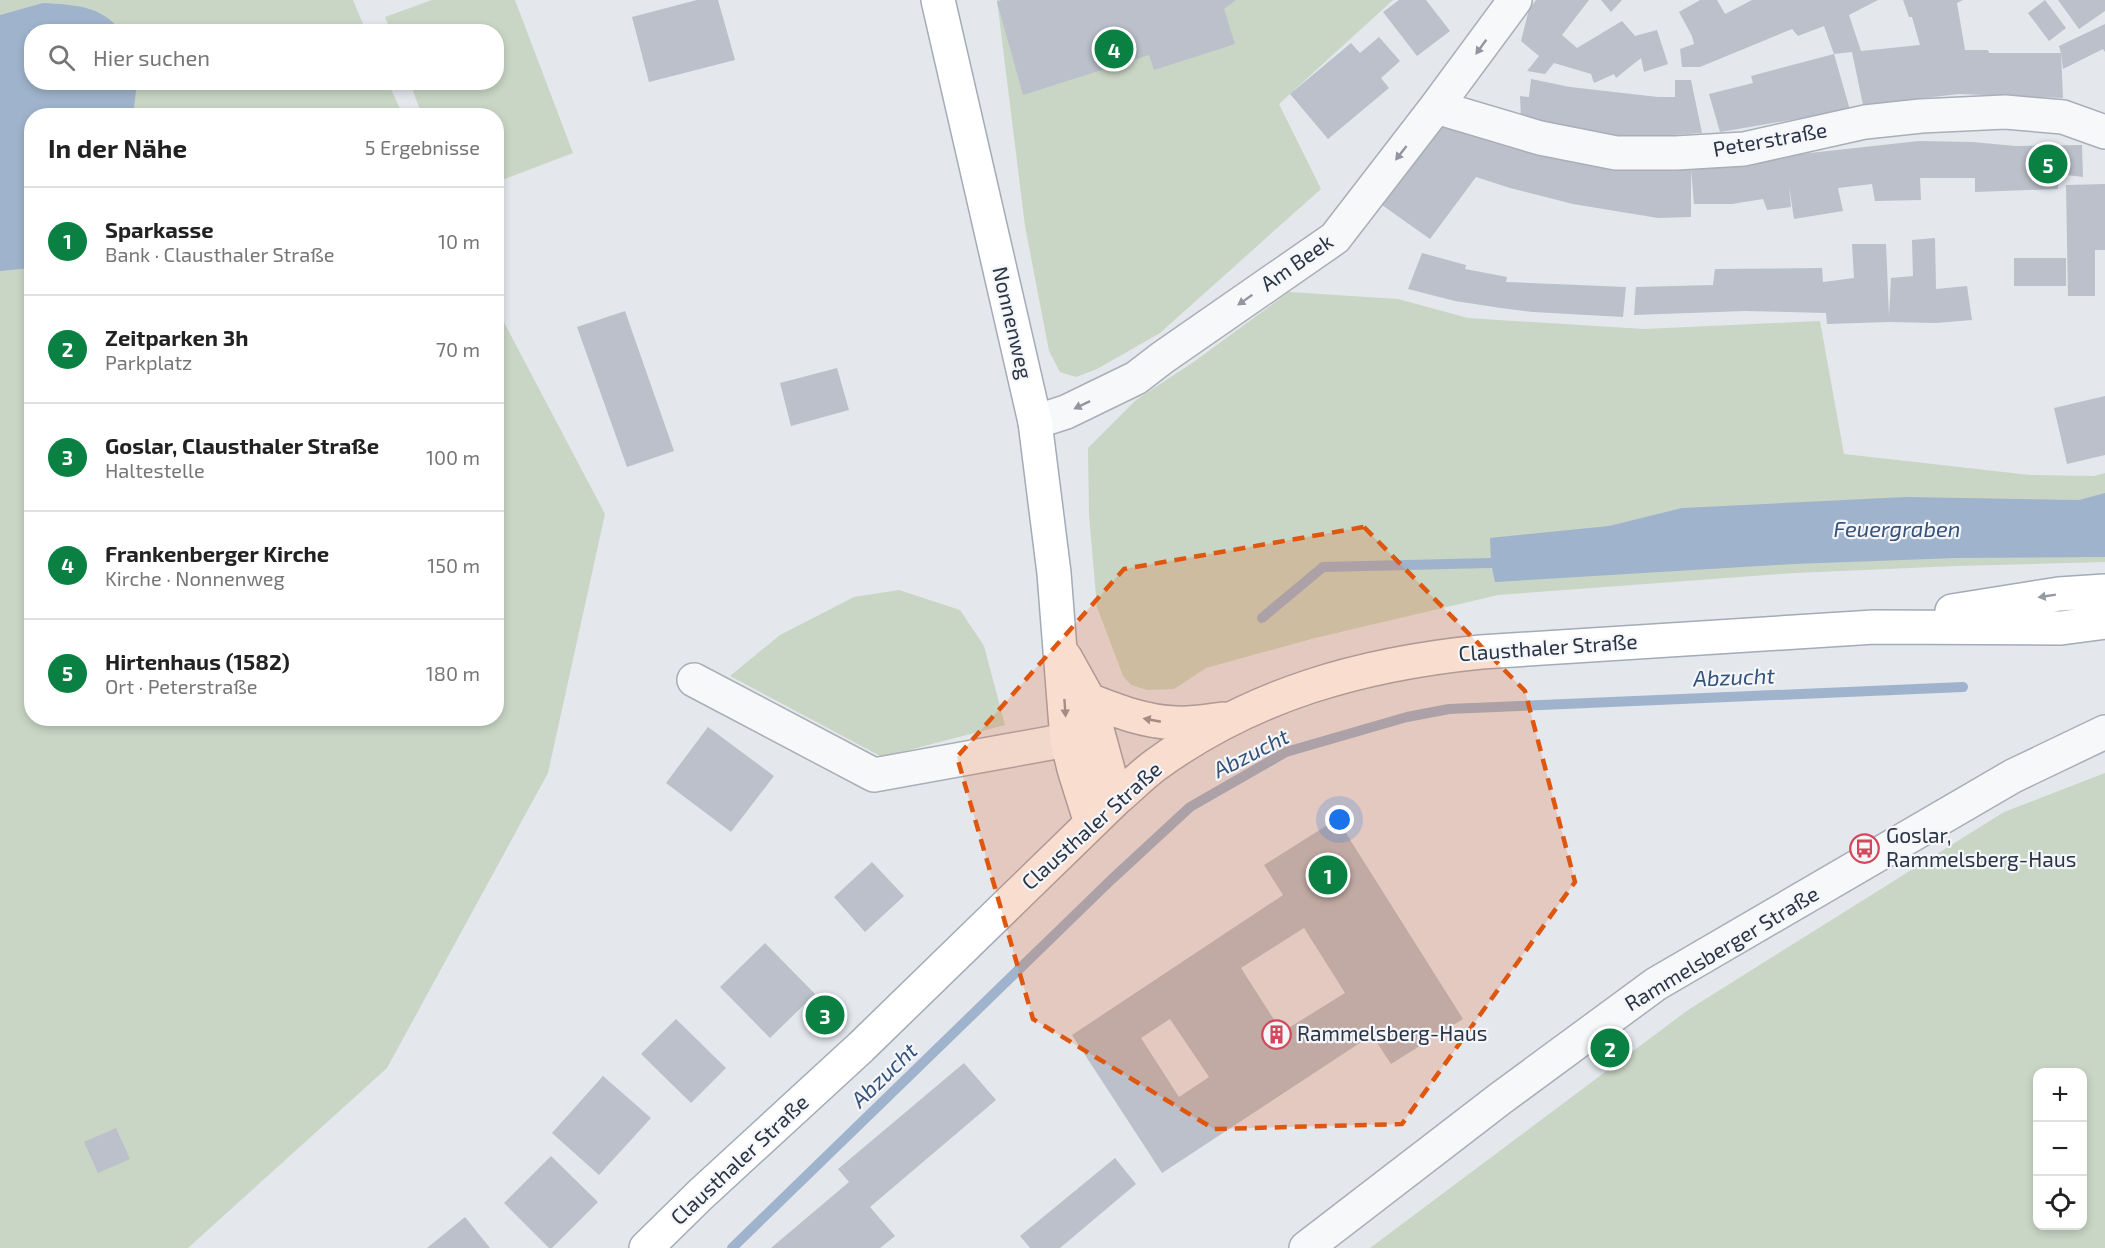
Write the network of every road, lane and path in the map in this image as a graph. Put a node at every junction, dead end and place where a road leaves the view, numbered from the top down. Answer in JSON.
{"nodes":[{"id":1,"x":938,"y":0,"type":"edge"},
{"id":2,"x":1515,"y":0,"type":"edge"},
{"id":3,"x":1436,"y":107,"type":"junction"},
{"id":4,"x":2105,"y":132,"type":"edge"},
{"id":5,"x":1035,"y":422,"type":"junction"},
{"id":6,"x":2105,"y":591,"type":"edge"},
{"id":7,"x":2105,"y":622,"type":"edge"},
{"id":8,"x":1874,"y":627,"type":"junction"},
{"id":9,"x":1061,"y":650,"type":"junction"},
{"id":10,"x":694,"y":680,"type":"dead end"},
{"id":11,"x":1089,"y":700,"type":"junction"},
{"id":12,"x":1231,"y":718,"type":"junction"},
{"id":13,"x":2105,"y":732,"type":"edge"},
{"id":14,"x":1067,"y":740,"type":"junction"},
{"id":15,"x":1116,"y":799,"type":"junction"},
{"id":16,"x":1091,"y":823,"type":"junction"},
{"id":17,"x":646,"y":1248,"type":"edge"},
{"id":18,"x":1306,"y":1248,"type":"edge"}],
"edges":[{"from":1,"to":5,"type":"main road","name":"Nonnenweg"},
{"from":2,"to":3,"type":"street","name":"Am Beek","one_way":true},
{"from":3,"to":4,"type":"street","name":"Peterstraße"},
{"from":3,"to":5,"type":"street","name":"Am Beek","one_way":true},
{"from":5,"to":9,"type":"main road","name":"Nonnenweg"},
{"from":6,"to":8,"type":"main road","name":"Clausthaler Straße","one_way":true},
{"from":7,"to":8,"type":"main road","name":"Clausthaler Straße"},
{"from":8,"to":12,"type":"main road","name":"Clausthaler Straße"},
{"from":9,"to":11,"type":"main road","name":"Nonnenweg"},
{"from":9,"to":14,"type":"main road","name":"Nonnenweg","one_way":true},
{"from":10,"to":14,"type":"street"},
{"from":12,"to":11,"type":"main road","one_way":true},
{"from":11,"to":15,"type":"main road","name":"Nonnenweg"},
{"from":12,"to":15,"type":"main road","name":"Clausthaler Straße"},
{"from":13,"to":18,"type":"street","name":"Rammelsberger Straße"},
{"from":14,"to":16,"type":"main road","name":"Nonnenweg"},
{"from":15,"to":16,"type":"main road","name":"Clausthaler Straße"},
{"from":16,"to":17,"type":"main road","name":"Clausthaler Straße"}]}
